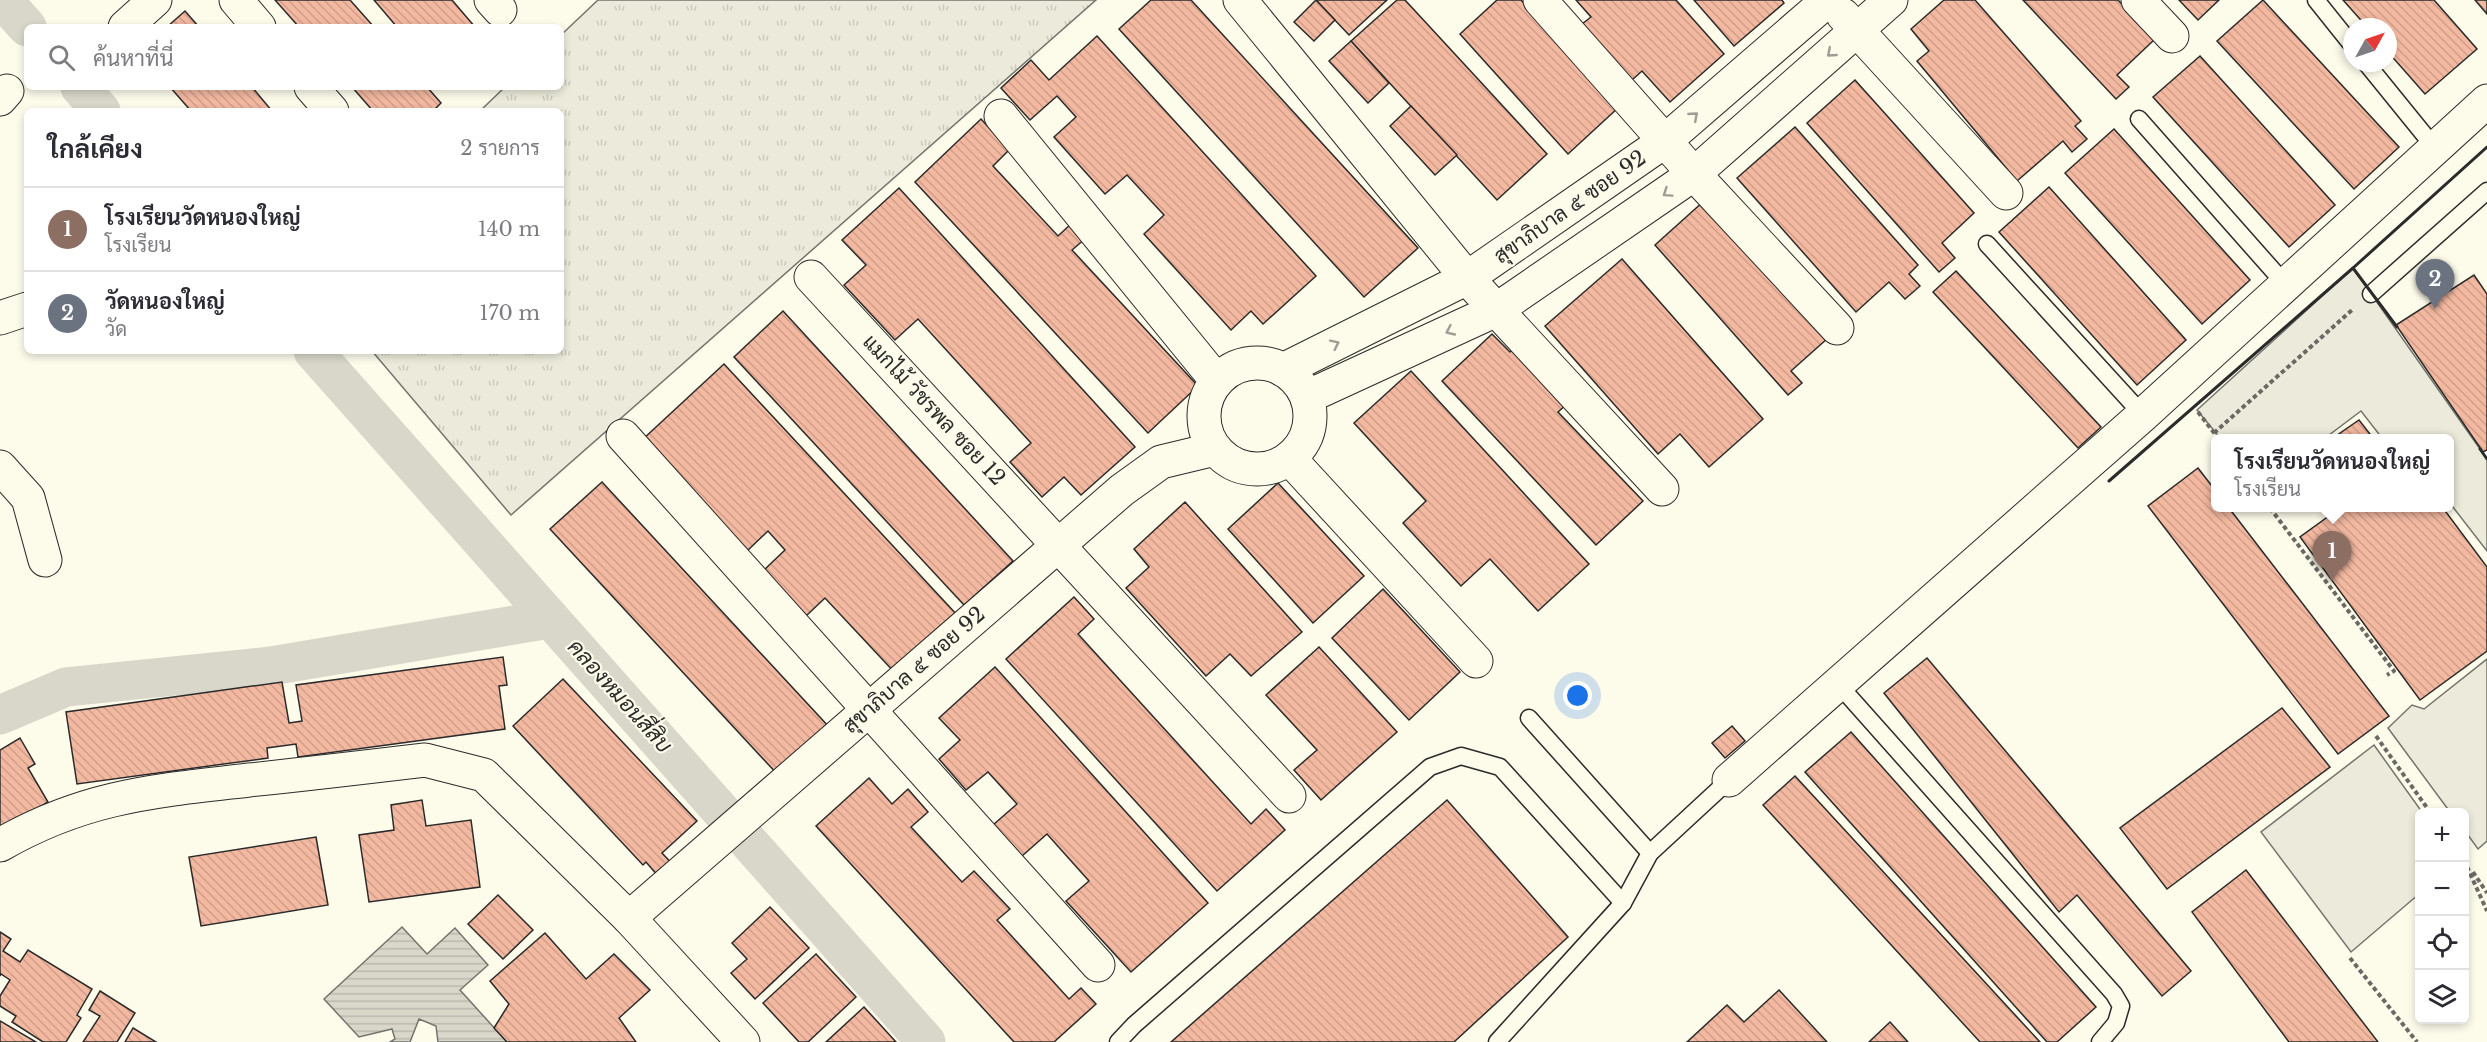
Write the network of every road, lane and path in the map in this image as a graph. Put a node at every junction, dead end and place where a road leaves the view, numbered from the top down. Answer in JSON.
{"nodes":[{"id":1,"x":155,"y":0,"type":"edge"},
{"id":2,"x":236,"y":0,"type":"edge"},
{"id":3,"x":1240,"y":0,"type":"edge"},
{"id":4,"x":1540,"y":0,"type":"edge"},
{"id":5,"x":1829,"y":0,"type":"edge"},
{"id":6,"x":1891,"y":0,"type":"edge"},
{"id":7,"x":2138,"y":0,"type":"edge"},
{"id":8,"x":2316,"y":0,"type":"edge"},
{"id":9,"x":128,"y":24,"type":"edge"},
{"id":10,"x":257,"y":24,"type":"edge"},
{"id":11,"x":1857,"y":31,"type":"junction"},
{"id":12,"x":2343,"y":34,"type":"edge"},
{"id":13,"x":2172,"y":36,"type":"dead end"},
{"id":14,"x":2373,"y":72,"type":"edge"},
{"id":15,"x":314,"y":90,"type":"edge"},
{"id":16,"x":2487,"y":101,"type":"edge"},
{"id":17,"x":329,"y":108,"type":"edge"},
{"id":18,"x":1001,"y":116,"type":"dead end"},
{"id":19,"x":2139,"y":119,"type":"dead end"},
{"id":20,"x":1665,"y":141,"type":"junction"},
{"id":21,"x":2435,"y":148,"type":"junction"},
{"id":22,"x":1694,"y":174,"type":"junction"},
{"id":23,"x":2487,"y":190,"type":"edge"},
{"id":24,"x":2006,"y":193,"type":"dead end"},
{"id":25,"x":1987,"y":244,"type":"dead end"},
{"id":26,"x":810,"y":277,"type":"dead end"},
{"id":27,"x":1467,"y":278,"type":"junction"},
{"id":28,"x":2285,"y":284,"type":"junction"},
{"id":29,"x":2371,"y":294,"type":"joint"},
{"id":30,"x":24,"y":310,"type":"edge"},
{"id":31,"x":1496,"y":310,"type":"junction"},
{"id":32,"x":0,"y":318,"type":"edge"},
{"id":33,"x":1837,"y":328,"type":"dead end"},
{"id":34,"x":1283,"y":370,"type":"junction"},
{"id":35,"x":1217,"y":381,"type":"junction"},
{"id":36,"x":1307,"y":397,"type":"junction"},
{"id":37,"x":2195,"y":408,"type":"dead end"},
{"id":38,"x":2143,"y":415,"type":"junction"},
{"id":39,"x":2214,"y":433,"type":"joint"},
{"id":40,"x":623,"y":436,"type":"dead end"},
{"id":41,"x":1215,"y":449,"type":"junction"},
{"id":42,"x":1290,"y":459,"type":"junction"},
{"id":43,"x":0,"y":467,"type":"edge"},
{"id":44,"x":1662,"y":489,"type":"dead end"},
{"id":45,"x":2274,"y":512,"type":"edge"},
{"id":46,"x":1057,"y":544,"type":"junction"},
{"id":47,"x":45,"y":560,"type":"dead end"},
{"id":48,"x":1476,"y":661,"type":"dead end"},
{"id":49,"x":2387,"y":675,"type":"dead end"},
{"id":50,"x":1839,"y":685,"type":"junction"},
{"id":51,"x":867,"y":711,"type":"junction"},
{"id":52,"x":1529,"y":718,"type":"dead end"},
{"id":53,"x":2376,"y":736,"type":"dead end"},
{"id":54,"x":1729,"y":780,"type":"joint"},
{"id":55,"x":1289,"y":796,"type":"dead end"},
{"id":56,"x":2426,"y":808,"type":"edge"},
{"id":57,"x":0,"y":845,"type":"edge"},
{"id":58,"x":1650,"y":853,"type":"junction"},
{"id":59,"x":2469,"y":867,"type":"edge"},
{"id":60,"x":2469,"y":869,"type":"edge"},
{"id":61,"x":2487,"y":894,"type":"edge"},
{"id":62,"x":1623,"y":903,"type":"junction"},
{"id":63,"x":2487,"y":911,"type":"edge"},
{"id":64,"x":629,"y":918,"type":"junction"},
{"id":65,"x":2350,"y":958,"type":"dead end"},
{"id":66,"x":1098,"y":965,"type":"dead end"},
{"id":67,"x":743,"y":1042,"type":"edge"},
{"id":68,"x":1119,"y":1042,"type":"edge"},
{"id":69,"x":1497,"y":1042,"type":"edge"},
{"id":70,"x":2100,"y":1042,"type":"edge"},
{"id":71,"x":2417,"y":1042,"type":"edge"}],
"edges":[{"from":1,"to":9,"type":"street"},
{"from":2,"to":10,"type":"street"},
{"from":3,"to":27,"type":"street"},
{"from":4,"to":20,"type":"street"},
{"from":5,"to":11,"type":"street"},
{"from":20,"to":5,"type":"street","name":"สุขาภิบาล ๕ ซอย 92","one_way":true},
{"from":6,"to":11,"type":"street"},
{"from":7,"to":13,"type":"street"},
{"from":8,"to":12,"type":"lane"},
{"from":11,"to":22,"type":"street","one_way":true},
{"from":11,"to":24,"type":"street"},
{"from":14,"to":21,"type":"lane"},
{"from":15,"to":17,"type":"street"},
{"from":16,"to":21,"type":"street"},
{"from":18,"to":35,"type":"street"},
{"from":19,"to":28,"type":"lane"},
{"from":20,"to":22,"type":"street"},
{"from":20,"to":27,"type":"street","name":"สุขาภิบาล ๕ ซอย 92"},
{"from":21,"to":28,"type":"street"},
{"from":22,"to":31,"type":"street","one_way":true},
{"from":22,"to":33,"type":"street"},
{"from":23,"to":29,"type":"lane"},
{"from":25,"to":38,"type":"lane"},
{"from":26,"to":46,"type":"street","name":"แมกไม้ วัชรพล ซอย 12"},
{"from":27,"to":31,"type":"street"},
{"from":34,"to":27,"type":"street","name":"สุขาภิบาล ๕ ซอย 92","one_way":true},
{"from":28,"to":38,"type":"street"},
{"from":29,"to":39,"type":"path"},
{"from":30,"to":32,"type":"street"},
{"from":31,"to":36,"type":"street","one_way":true},
{"from":31,"to":44,"type":"street"},
{"from":34,"to":35,"type":"street"},
{"from":34,"to":36,"type":"street"},
{"from":35,"to":41,"type":"street"},
{"from":36,"to":42,"type":"street"},
{"from":37,"to":39,"type":"path"},
{"from":38,"to":50,"type":"street"},
{"from":40,"to":51,"type":"street"},
{"from":41,"to":42,"type":"street"},
{"from":41,"to":46,"type":"street","name":"สุขาภิบาล ๕ ซอย 92"},
{"from":42,"to":48,"type":"street"},
{"from":43,"to":47,"type":"street"},
{"from":45,"to":49,"type":"path"},
{"from":46,"to":51,"type":"street","name":"สุขาภิบาล ๕ ซอย 92"},
{"from":46,"to":55,"type":"street","name":"แมกไม้ วัชรพล ซอย 12"},
{"from":50,"to":54,"type":"street"},
{"from":50,"to":70,"type":"lane"},
{"from":51,"to":64,"type":"street","name":"สุขาภิบาล ๕ ซอย 92"},
{"from":51,"to":66,"type":"street"},
{"from":52,"to":58,"type":"lane"},
{"from":53,"to":56,"type":"path"},
{"from":54,"to":58,"type":"lane"},
{"from":57,"to":64,"type":"street"},
{"from":58,"to":62,"type":"lane"},
{"from":59,"to":61,"type":"path"},
{"from":60,"to":63,"type":"path"},
{"from":62,"to":68,"type":"lane"},
{"from":62,"to":69,"type":"lane"},
{"from":64,"to":67,"type":"street"},
{"from":65,"to":71,"type":"path"}]}
